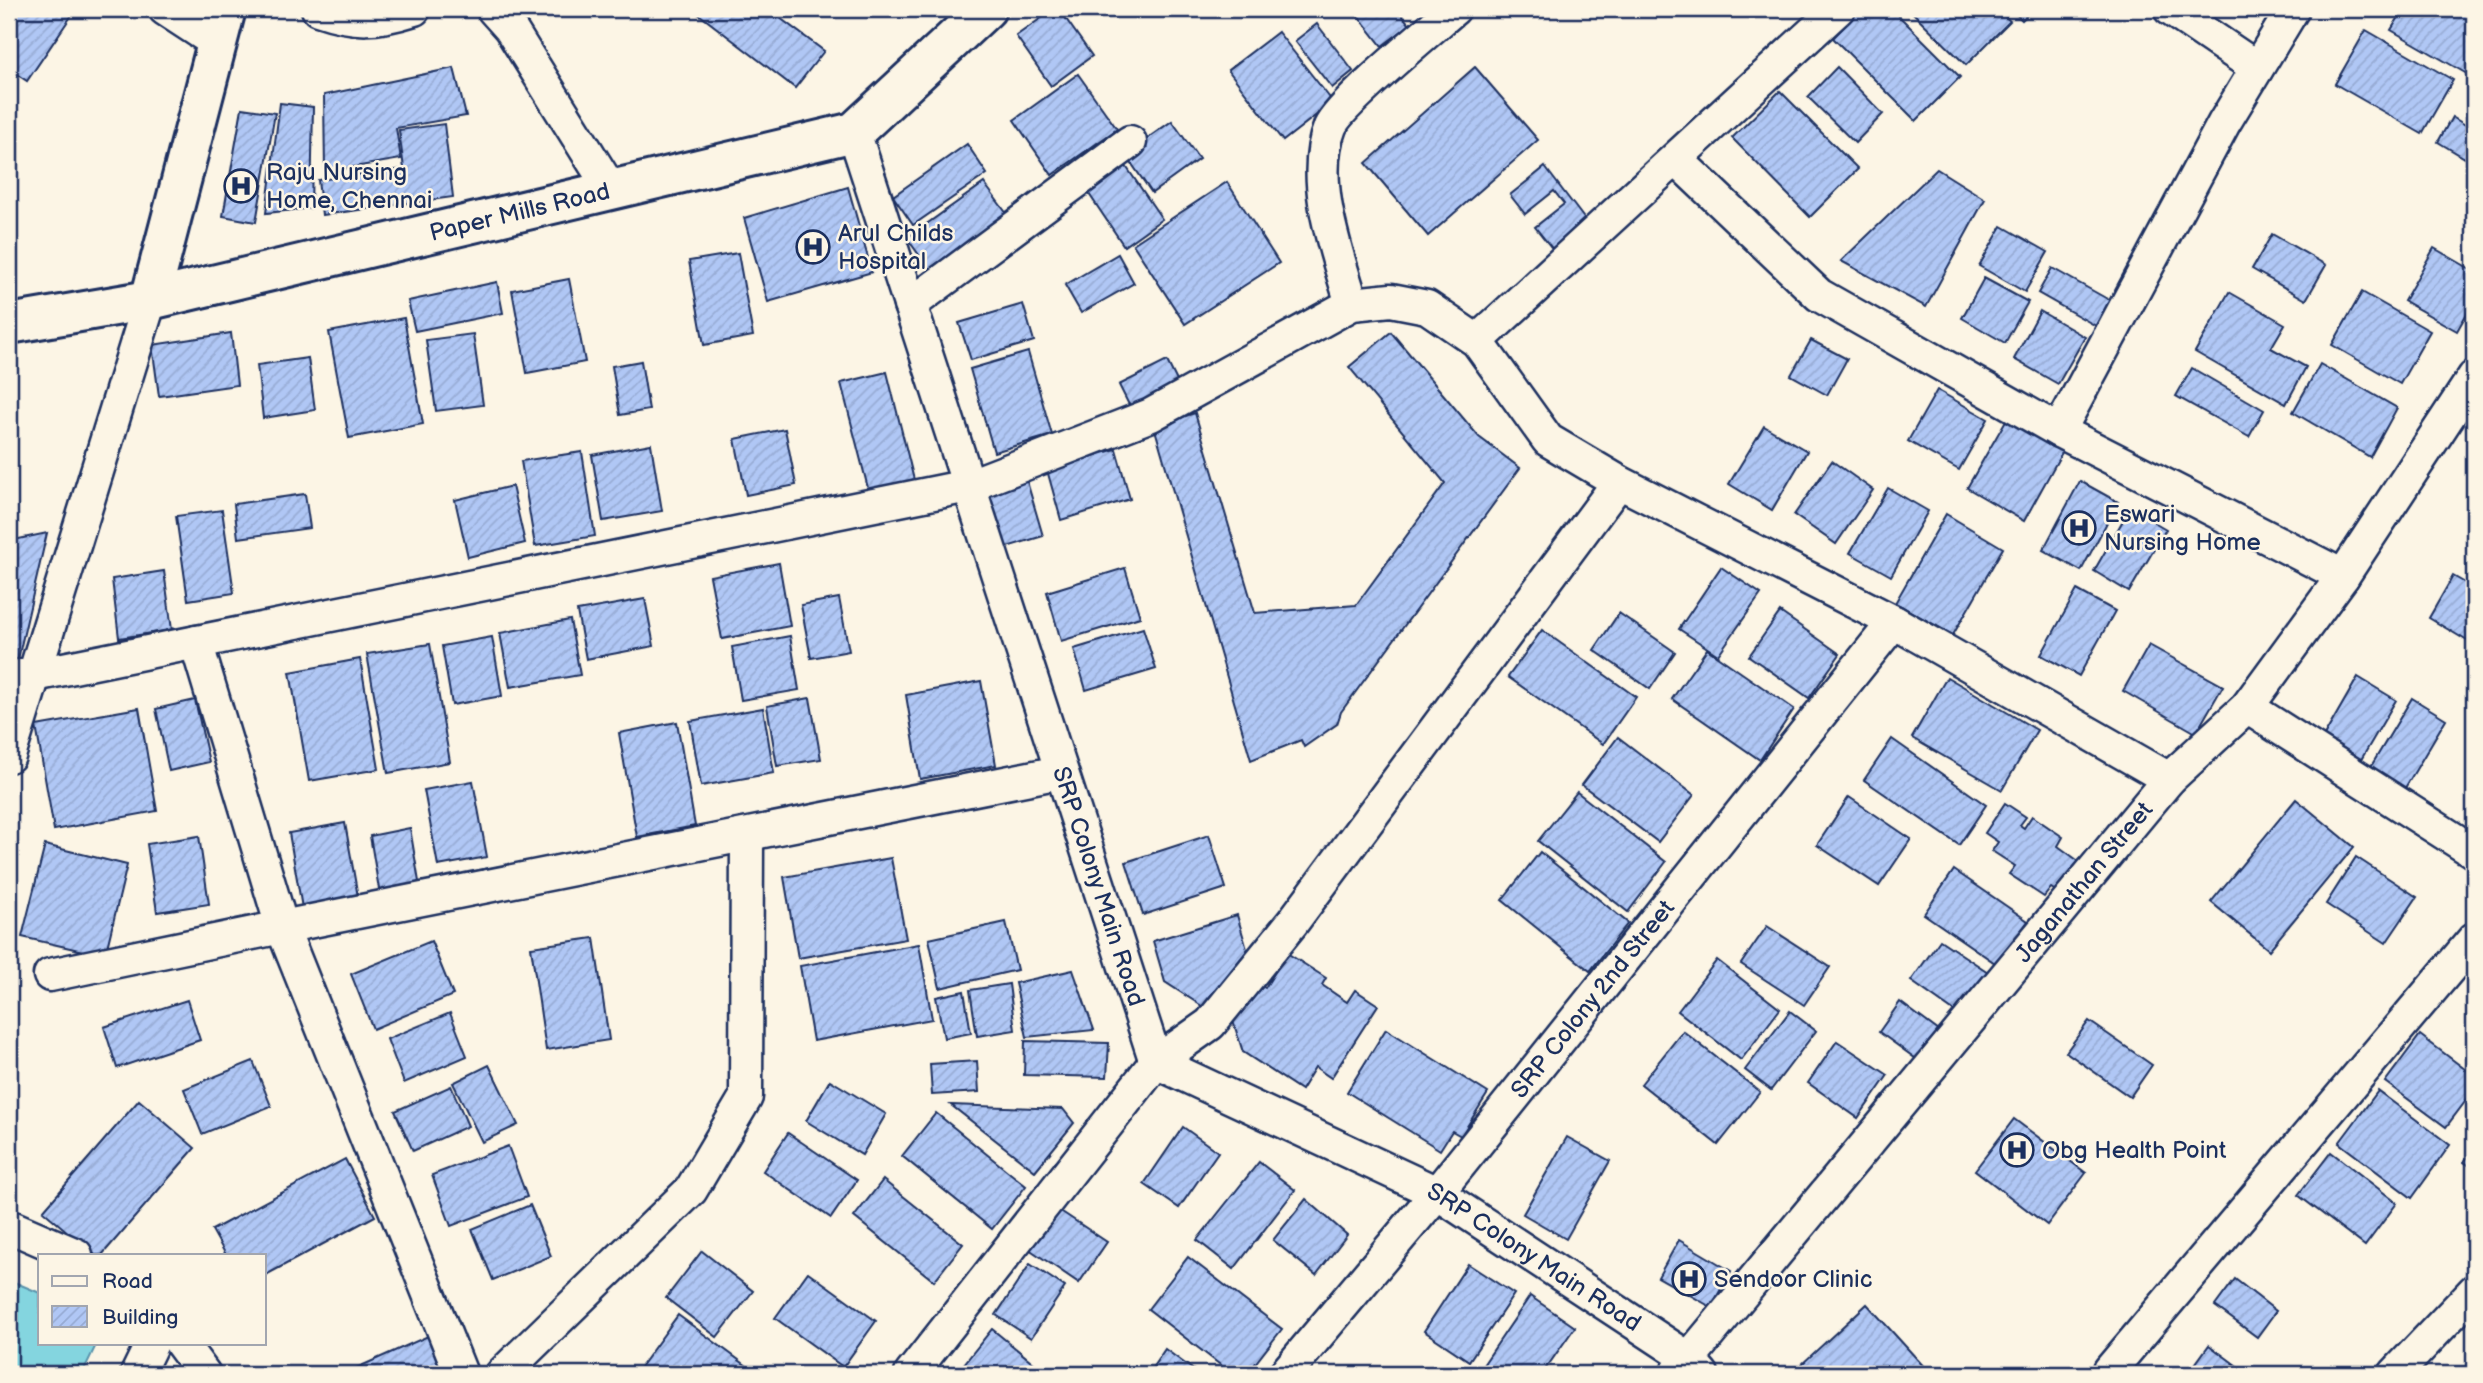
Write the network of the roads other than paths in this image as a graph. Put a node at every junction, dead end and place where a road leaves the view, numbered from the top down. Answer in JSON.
{"nodes":[{"id":1,"x":164,"y":9,"type":"edge"},
{"id":2,"x":318,"y":9,"type":"edge"},
{"id":3,"x":414,"y":9,"type":"edge"},
{"id":4,"x":493,"y":9,"type":"edge"},
{"id":5,"x":986,"y":9,"type":"edge"},
{"id":6,"x":1454,"y":9,"type":"edge"},
{"id":7,"x":1838,"y":9,"type":"edge"},
{"id":8,"x":2170,"y":9,"type":"edge"},
{"id":9,"x":2293,"y":9,"type":"edge"},
{"id":10,"x":221,"y":26,"type":"edge"},
{"id":11,"x":2257,"y":68,"type":"junction"},
{"id":12,"x":854,"y":132,"type":"junction"},
{"id":13,"x":1130,"y":142,"type":"dead end"},
{"id":14,"x":1677,"y":160,"type":"junction"},
{"id":15,"x":611,"y":190,"type":"junction"},
{"id":16,"x":150,"y":300,"type":"junction"},
{"id":17,"x":1352,"y":304,"type":"junction"},
{"id":18,"x":910,"y":305,"type":"junction"},
{"id":19,"x":9,"y":324,"type":"edge"},
{"id":20,"x":1477,"y":341,"type":"junction"},
{"id":21,"x":2474,"y":377,"type":"edge"},
{"id":22,"x":2059,"y":431,"type":"junction"},
{"id":23,"x":1619,"y":482,"type":"junction"},
{"id":24,"x":968,"y":486,"type":"junction"},
{"id":25,"x":2343,"y":576,"type":"junction"},
{"id":26,"x":1894,"y":621,"type":"junction"},
{"id":27,"x":197,"y":642,"type":"junction"},
{"id":28,"x":21,"y":676,"type":"edge"},
{"id":29,"x":2247,"y":706,"type":"junction"},
{"id":30,"x":9,"y":756,"type":"edge"},
{"id":31,"x":1060,"y":772,"type":"junction"},
{"id":32,"x":2169,"y":779,"type":"junction"},
{"id":33,"x":747,"y":837,"type":"junction"},
{"id":34,"x":2474,"y":852,"type":"edge"},
{"id":35,"x":282,"y":927,"type":"junction"},
{"id":36,"x":2474,"y":939,"type":"edge"},
{"id":37,"x":50,"y":975,"type":"dead end"},
{"id":38,"x":1156,"y":1062,"type":"junction"},
{"id":39,"x":1437,"y":1193,"type":"junction"},
{"id":40,"x":9,"y":1226,"type":"edge"},
{"id":41,"x":74,"y":1254,"type":"edge"},
{"id":42,"x":2474,"y":1291,"type":"edge"},
{"id":43,"x":152,"y":1344,"type":"edge"},
{"id":44,"x":182,"y":1344,"type":"edge"},
{"id":45,"x":1689,"y":1369,"type":"edge"},
{"id":46,"x":137,"y":1374,"type":"edge"},
{"id":47,"x":204,"y":1374,"type":"edge"},
{"id":48,"x":461,"y":1374,"type":"edge"},
{"id":49,"x":502,"y":1374,"type":"edge"},
{"id":50,"x":911,"y":1374,"type":"edge"},
{"id":51,"x":1285,"y":1374,"type":"edge"},
{"id":52,"x":2114,"y":1374,"type":"edge"},
{"id":53,"x":2395,"y":1374,"type":"edge"}],
"edges":[{"from":1,"to":10,"type":"street"},
{"from":2,"to":3,"type":"street"},
{"from":4,"to":15,"type":"street"},
{"from":5,"to":12,"type":"main road","name":"Paper Mills Road"},
{"from":6,"to":17,"type":"street"},
{"from":7,"to":14,"type":"street"},
{"from":8,"to":11,"type":"street"},
{"from":9,"to":11,"type":"street"},
{"from":10,"to":16,"type":"main road"},
{"from":11,"to":22,"type":"street"},
{"from":12,"to":15,"type":"main road","name":"Paper Mills Road"},
{"from":12,"to":18,"type":"street","name":"SRP Colony Main Road"},
{"from":13,"to":18,"type":"street"},
{"from":14,"to":20,"type":"street"},
{"from":14,"to":22,"type":"street"},
{"from":15,"to":16,"type":"main road","name":"Paper Mills Road"},
{"from":16,"to":19,"type":"main road","name":"Paper Mills Road"},
{"from":16,"to":28,"type":"street"},
{"from":17,"to":20,"type":"street"},
{"from":17,"to":24,"type":"street"},
{"from":18,"to":24,"type":"street","name":"SRP Colony Main Road"},
{"from":20,"to":23,"type":"street"},
{"from":21,"to":25,"type":"street","name":"Jaganathan Street"},
{"from":22,"to":25,"type":"street"},
{"from":23,"to":26,"type":"street"},
{"from":23,"to":38,"type":"street"},
{"from":24,"to":27,"type":"street"},
{"from":24,"to":31,"type":"street","name":"SRP Colony Main Road"},
{"from":25,"to":29,"type":"street","name":"Jaganathan Street"},
{"from":26,"to":32,"type":"street"},
{"from":26,"to":39,"type":"street","name":"SRP Colony 2nd Street"},
{"from":27,"to":28,"type":"street"},
{"from":27,"to":35,"type":"street"},
{"from":28,"to":30,"type":"street"},
{"from":29,"to":32,"type":"street","name":"Jaganathan Street"},
{"from":29,"to":34,"type":"street"},
{"from":31,"to":33,"type":"street"},
{"from":31,"to":38,"type":"street","name":"SRP Colony Main Road"},
{"from":32,"to":45,"type":"street","name":"Jaganathan Street"},
{"from":33,"to":35,"type":"street"},
{"from":33,"to":49,"type":"street"},
{"from":35,"to":37,"type":"street"},
{"from":35,"to":48,"type":"street"},
{"from":36,"to":52,"type":"street"},
{"from":38,"to":39,"type":"street","name":"SRP Colony Main Road"},
{"from":38,"to":50,"type":"street"},
{"from":39,"to":45,"type":"street","name":"SRP Colony Main Road"},
{"from":39,"to":51,"type":"street","name":"SRP Colony 2nd Street"},
{"from":40,"to":41,"type":"street"},
{"from":42,"to":53,"type":"street"},
{"from":43,"to":46,"type":"street"},
{"from":44,"to":47,"type":"street"}]}
